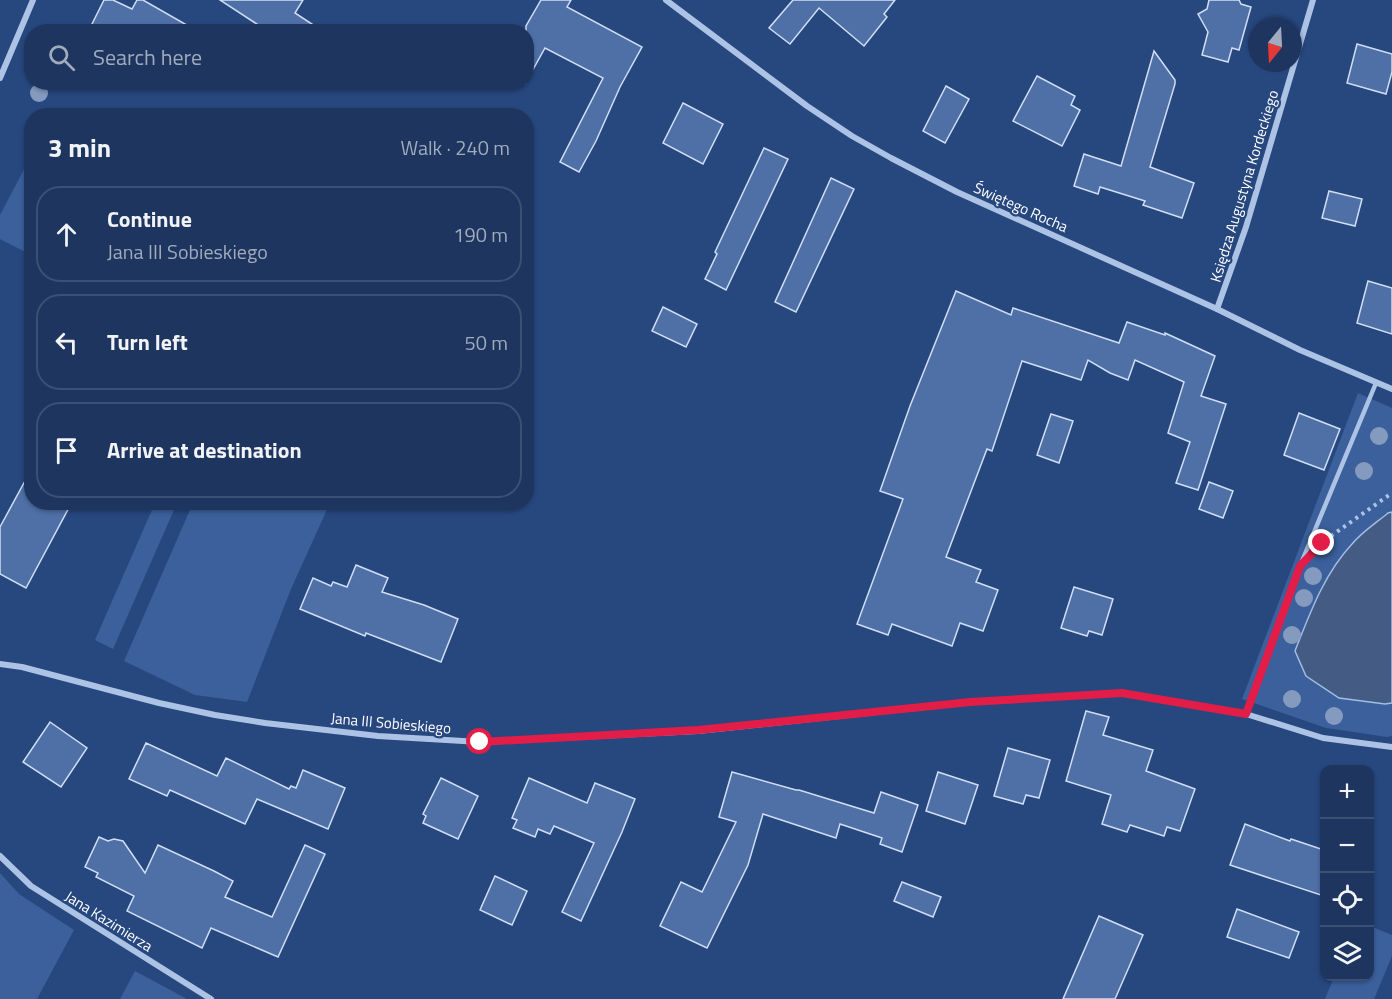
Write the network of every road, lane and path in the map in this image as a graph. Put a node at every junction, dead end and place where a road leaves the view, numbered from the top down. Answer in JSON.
{"nodes":[{"id":1,"x":33,"y":0,"type":"edge"},
{"id":2,"x":666,"y":0,"type":"edge"},
{"id":3,"x":1313,"y":0,"type":"edge"},
{"id":4,"x":0,"y":78,"type":"edge"},
{"id":5,"x":1217,"y":309,"type":"junction"},
{"id":6,"x":1376,"y":383,"type":"junction"},
{"id":7,"x":1392,"y":389,"type":"edge"},
{"id":8,"x":1392,"y":493,"type":"edge"},
{"id":9,"x":1322,"y":543,"type":"dead end"},
{"id":10,"x":0,"y":664,"type":"edge"},
{"id":11,"x":1246,"y":714,"type":"junction"},
{"id":12,"x":1392,"y":747,"type":"edge"},
{"id":13,"x":0,"y":856,"type":"edge"},
{"id":14,"x":211,"y":999,"type":"edge"}],
"edges":[{"from":1,"to":4,"type":"street"},
{"from":2,"to":5,"type":"street","name":"Świętego Rocha"},
{"from":3,"to":5,"type":"street","name":"Księdza Augustyna Kordeckiego"},
{"from":5,"to":6,"type":"street","name":"Świętego Rocha"},
{"from":6,"to":7,"type":"street","name":"Świętego Rocha"},
{"from":6,"to":11,"type":"lane"},
{"from":8,"to":9,"type":"path"},
{"from":10,"to":11,"type":"street","name":"Jana III Sobieskiego"},
{"from":11,"to":12,"type":"street","name":"Jana III Sobieskiego"},
{"from":13,"to":14,"type":"street","name":"Jana Kazimierza"}]}
